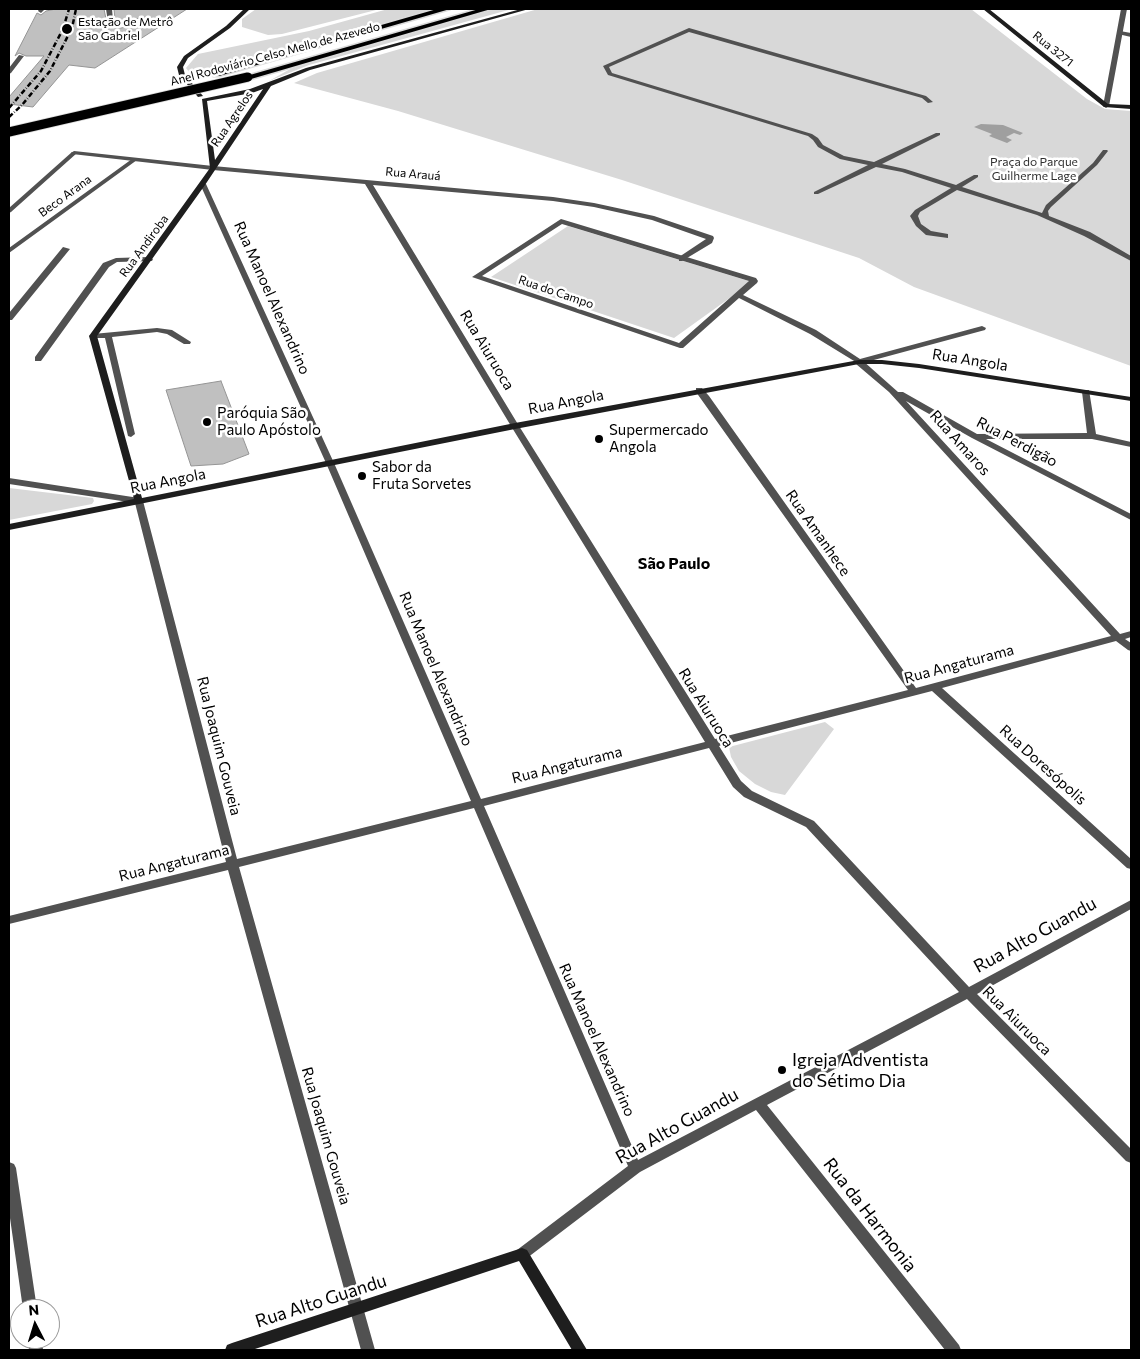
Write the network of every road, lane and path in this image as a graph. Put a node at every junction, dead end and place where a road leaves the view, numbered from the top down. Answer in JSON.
{"nodes":[{"id":1,"x":109,"y":9,"type":"edge"},
{"id":2,"x":248,"y":9,"type":"edge"},
{"id":3,"x":446,"y":9,"type":"edge"},
{"id":4,"x":487,"y":9,"type":"edge"},
{"id":5,"x":526,"y":9,"type":"edge"},
{"id":6,"x":986,"y":9,"type":"edge"},
{"id":7,"x":1124,"y":9,"type":"edge"},
{"id":8,"x":146,"y":21,"type":"dead end"},
{"id":9,"x":1120,"y":33,"type":"junction"},
{"id":10,"x":1131,"y":34,"type":"edge"},
{"id":11,"x":21,"y":56,"type":"dead end"},
{"id":12,"x":9,"y":60,"type":"edge"},
{"id":13,"x":17,"y":63,"type":"junction"},
{"id":14,"x":9,"y":66,"type":"edge"},
{"id":15,"x":9,"y":72,"type":"edge"},
{"id":16,"x":270,"y":83,"type":"junction"},
{"id":17,"x":204,"y":100,"type":"junction"},
{"id":18,"x":930,"y":102,"type":"dead end"},
{"id":19,"x":1106,"y":106,"type":"junction"},
{"id":20,"x":1131,"y":107,"type":"edge"},
{"id":21,"x":9,"y":122,"type":"edge"},
{"id":22,"x":9,"y":132,"type":"edge"},
{"id":23,"x":938,"y":134,"type":"dead end"},
{"id":24,"x":1105,"y":151,"type":"dead end"},
{"id":25,"x":134,"y":160,"type":"junction"},
{"id":26,"x":874,"y":164,"type":"junction"},
{"id":27,"x":213,"y":168,"type":"junction"},
{"id":28,"x":976,"y":176,"type":"dead end"},
{"id":29,"x":367,"y":181,"type":"junction"},
{"id":30,"x":203,"y":184,"type":"junction"},
{"id":31,"x":957,"y":188,"type":"junction"},
{"id":32,"x":816,"y":193,"type":"dead end"},
{"id":33,"x":9,"y":211,"type":"edge"},
{"id":34,"x":1046,"y":217,"type":"junction"},
{"id":35,"x":945,"y":236,"type":"dead end"},
{"id":36,"x":66,"y":249,"type":"dead end"},
{"id":37,"x":9,"y":251,"type":"edge"},
{"id":38,"x":149,"y":259,"type":"junction"},
{"id":39,"x":682,"y":259,"type":"junction"},
{"id":40,"x":1131,"y":259,"type":"edge"},
{"id":41,"x":738,"y":295,"type":"junction"},
{"id":42,"x":9,"y":318,"type":"edge"},
{"id":43,"x":982,"y":328,"type":"dead end"},
{"id":44,"x":108,"y":335,"type":"junction"},
{"id":45,"x":93,"y":336,"type":"junction"},
{"id":46,"x":187,"y":342,"type":"dead end"},
{"id":47,"x":38,"y":359,"type":"dead end"},
{"id":48,"x":859,"y":362,"type":"junction"},
{"id":49,"x":699,"y":390,"type":"junction"},
{"id":50,"x":892,"y":390,"type":"junction"},
{"id":51,"x":1086,"y":392,"type":"junction"},
{"id":52,"x":1131,"y":399,"type":"edge"},
{"id":53,"x":515,"y":426,"type":"junction"},
{"id":54,"x":131,"y":434,"type":"dead end"},
{"id":55,"x":975,"y":436,"type":"junction"},
{"id":56,"x":1092,"y":436,"type":"junction"},
{"id":57,"x":1131,"y":444,"type":"edge"},
{"id":58,"x":330,"y":463,"type":"junction"},
{"id":59,"x":9,"y":481,"type":"edge"},
{"id":60,"x":139,"y":501,"type":"junction"},
{"id":61,"x":1131,"y":517,"type":"edge"},
{"id":62,"x":9,"y":527,"type":"edge"},
{"id":63,"x":1131,"y":634,"type":"edge"},
{"id":64,"x":1118,"y":638,"type":"junction"},
{"id":65,"x":1131,"y":648,"type":"edge"},
{"id":66,"x":934,"y":687,"type":"junction"},
{"id":67,"x":914,"y":692,"type":"junction"},
{"id":68,"x":710,"y":744,"type":"junction"},
{"id":69,"x":476,"y":804,"type":"junction"},
{"id":70,"x":232,"y":863,"type":"junction"},
{"id":71,"x":1131,"y":865,"type":"edge"},
{"id":72,"x":1131,"y":904,"type":"edge"},
{"id":73,"x":9,"y":920,"type":"edge"},
{"id":74,"x":968,"y":993,"type":"junction"},
{"id":75,"x":758,"y":1103,"type":"junction"},
{"id":76,"x":1131,"y":1157,"type":"edge"},
{"id":77,"x":9,"y":1168,"type":"edge"},
{"id":78,"x":635,"y":1168,"type":"junction"},
{"id":79,"x":522,"y":1254,"type":"junction"},
{"id":80,"x":29,"y":1299,"type":"edge"},
{"id":81,"x":357,"y":1308,"type":"junction"},
{"id":82,"x":232,"y":1350,"type":"edge"},
{"id":83,"x":368,"y":1350,"type":"edge"},
{"id":84,"x":580,"y":1350,"type":"edge"},
{"id":85,"x":954,"y":1350,"type":"edge"}],
"edges":[{"from":1,"to":8,"type":"street"},
{"from":2,"to":17,"type":"street"},
{"from":3,"to":21,"type":"highway","name":"Anel Rodoviário Celso Mello de Azevedo"},
{"from":4,"to":22,"type":"highway","name":"Anel Rodoviário Celso Mello de Azevedo","bridge":true},
{"from":5,"to":16,"type":"street","name":"Anel Rodoviário Celso Mello de Azevedo"},
{"from":6,"to":19,"type":"street","name":"Rua 3271"},
{"from":7,"to":9,"type":"street"},
{"from":9,"to":10,"type":"street"},
{"from":9,"to":19,"type":"street"},
{"from":11,"to":13,"type":"street"},
{"from":12,"to":13,"type":"street"},
{"from":13,"to":14,"type":"street"},
{"from":13,"to":15,"type":"street"},
{"from":16,"to":17,"type":"street","name":"Anel Rodoviário Celso Mello de Azevedo"},
{"from":16,"to":27,"type":"street","name":"Rua Agrelos"},
{"from":17,"to":27,"type":"street"},
{"from":18,"to":26,"type":"street"},
{"from":19,"to":20,"type":"street"},
{"from":23,"to":26,"type":"street"},
{"from":24,"to":34,"type":"street"},
{"from":25,"to":27,"type":"street","name":"Rua Arauá"},
{"from":25,"to":33,"type":"street","name":"Rua Arauá"},
{"from":25,"to":37,"type":"street","name":"Beco Arana"},
{"from":26,"to":31,"type":"street"},
{"from":26,"to":32,"type":"street"},
{"from":27,"to":29,"type":"street","name":"Rua Arauá"},
{"from":27,"to":30,"type":"street","name":"Rua Andiroba"},
{"from":28,"to":31,"type":"street"},
{"from":29,"to":39,"type":"street","name":"Rua Arauá"},
{"from":29,"to":53,"type":"street","name":"Rua Aiuruoca"},
{"from":30,"to":38,"type":"street","name":"Rua Andiroba"},
{"from":30,"to":58,"type":"street","name":"Rua Manoel Alexandrino"},
{"from":31,"to":34,"type":"street"},
{"from":31,"to":35,"type":"street"},
{"from":34,"to":40,"type":"street"},
{"from":36,"to":42,"type":"street"},
{"from":38,"to":45,"type":"street","name":"Rua Andiroba"},
{"from":38,"to":47,"type":"street"},
{"from":39,"to":41,"type":"street","name":"Rua do Campo"},
{"from":39,"to":41,"type":"street","name":"Rua do Campo"},
{"from":41,"to":48,"type":"street","name":"Rua Amaros"},
{"from":43,"to":48,"type":"street"},
{"from":44,"to":45,"type":"street"},
{"from":44,"to":46,"type":"street"},
{"from":44,"to":54,"type":"street"},
{"from":45,"to":60,"type":"street","name":"Rua Joaquim Gouveia"},
{"from":48,"to":49,"type":"street","name":"Rua Angola"},
{"from":48,"to":50,"type":"street","name":"Rua Amaros"},
{"from":48,"to":51,"type":"street","name":"Rua Angola"},
{"from":49,"to":53,"type":"street","name":"Rua Angola"},
{"from":49,"to":67,"type":"street","name":"Rua Amanhece"},
{"from":50,"to":55,"type":"street","name":"Rua Perdigão"},
{"from":50,"to":64,"type":"street","name":"Rua Amaros"},
{"from":51,"to":52,"type":"street","name":"Rua Angola"},
{"from":51,"to":56,"type":"street"},
{"from":53,"to":58,"type":"street","name":"Rua Angola"},
{"from":53,"to":68,"type":"street","name":"Rua Aiuruoca"},
{"from":55,"to":56,"type":"street"},
{"from":55,"to":61,"type":"street","name":"Rua Perdigão"},
{"from":56,"to":57,"type":"street"},
{"from":58,"to":60,"type":"street","name":"Rua Angola"},
{"from":58,"to":69,"type":"street","name":"Rua Manoel Alexandrino"},
{"from":59,"to":60,"type":"street"},
{"from":60,"to":62,"type":"street","name":"Rua Angola"},
{"from":60,"to":70,"type":"street","name":"Rua Joaquim Gouveia"},
{"from":63,"to":64,"type":"street","name":"Rua Angaturama"},
{"from":64,"to":65,"type":"street","name":"Rua Amaros"},
{"from":64,"to":66,"type":"street","name":"Rua Angaturama"},
{"from":66,"to":67,"type":"street","name":"Rua Angaturama"},
{"from":66,"to":71,"type":"street","name":"Rua Doresópolis"},
{"from":67,"to":68,"type":"street","name":"Rua Angaturama"},
{"from":68,"to":69,"type":"street","name":"Rua Angaturama"},
{"from":68,"to":74,"type":"street","name":"Rua Aiuruoca"},
{"from":69,"to":70,"type":"street","name":"Rua Angaturama"},
{"from":69,"to":78,"type":"street","name":"Rua Manoel Alexandrino"},
{"from":70,"to":73,"type":"street","name":"Rua Angaturama"},
{"from":70,"to":81,"type":"street","name":"Rua Joaquim Gouveia"},
{"from":72,"to":74,"type":"street","name":"Rua Alto Guandu"},
{"from":74,"to":75,"type":"street","name":"Rua Alto Guandu"},
{"from":74,"to":76,"type":"street","name":"Rua Aiuruoca"},
{"from":75,"to":78,"type":"street","name":"Rua Alto Guandu"},
{"from":75,"to":85,"type":"street","name":"Rua da Harmonia"},
{"from":77,"to":80,"type":"street"},
{"from":78,"to":79,"type":"street","name":"Rua Alto Guandu"},
{"from":79,"to":81,"type":"street","name":"Rua Alto Guandu"},
{"from":79,"to":84,"type":"street"},
{"from":81,"to":82,"type":"street","name":"Rua Alto Guandu"},
{"from":81,"to":83,"type":"street","name":"Rua Joaquim Gouveia"}]}
